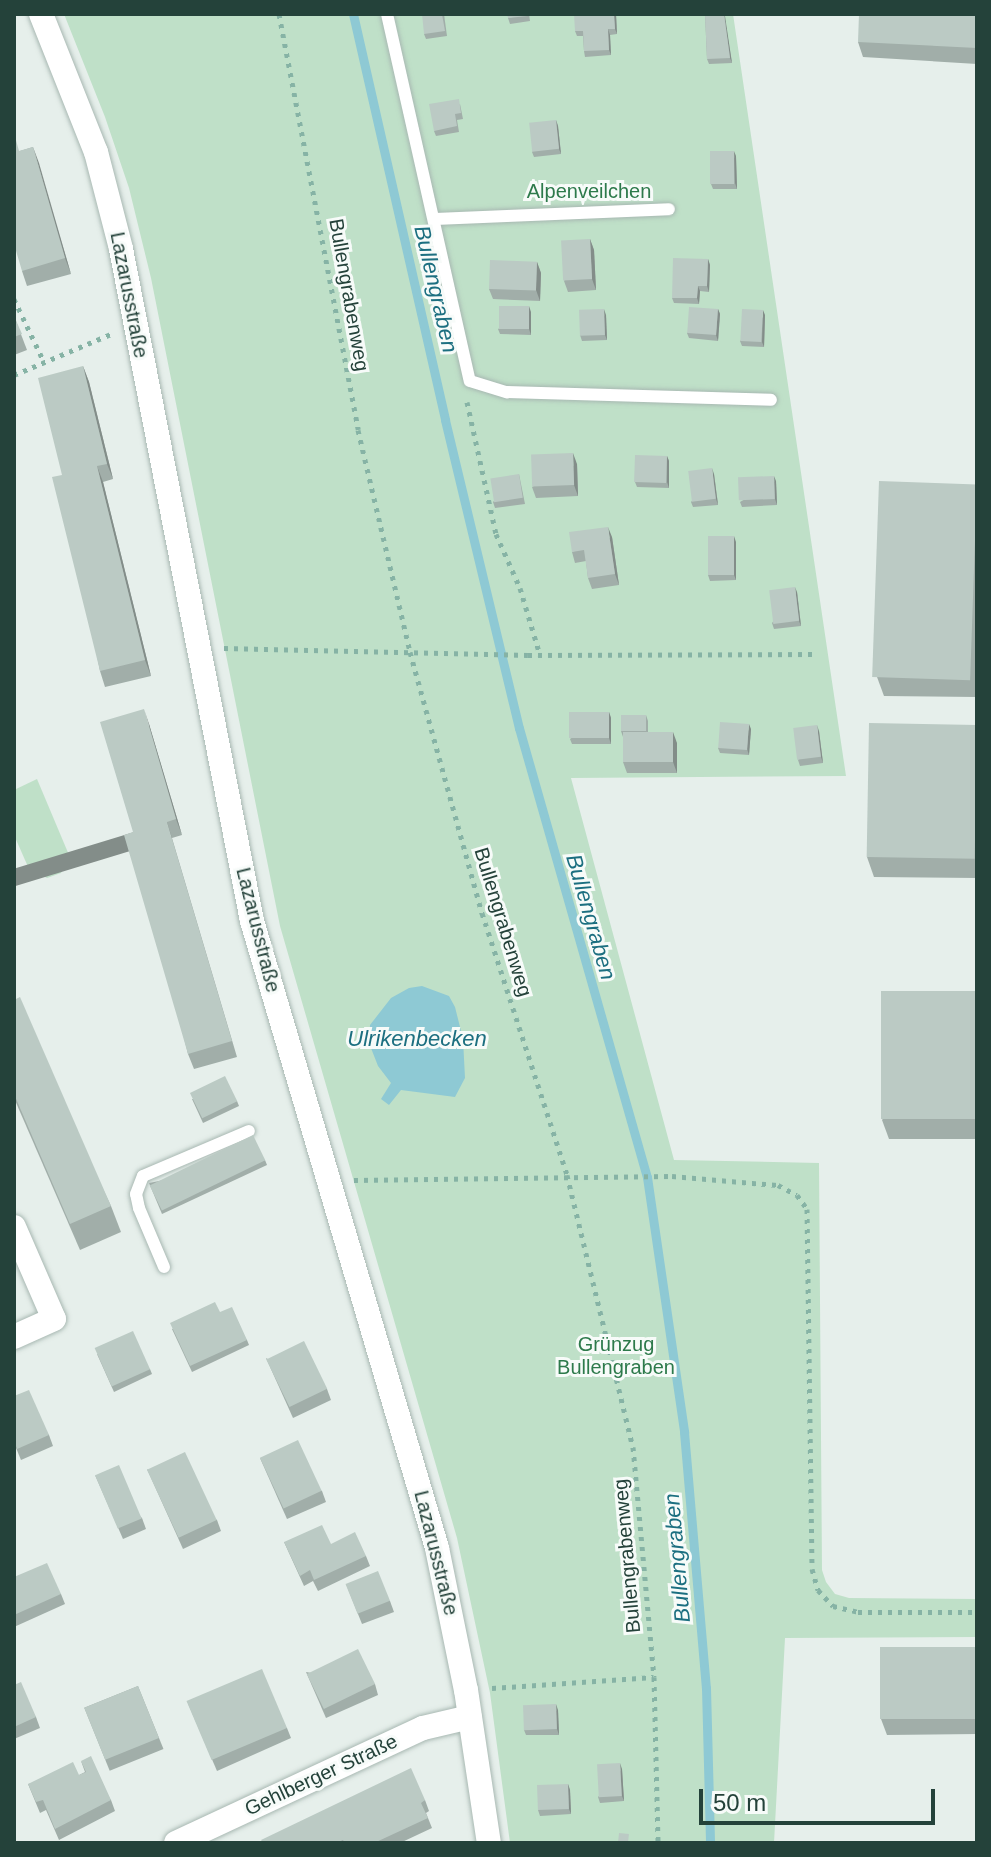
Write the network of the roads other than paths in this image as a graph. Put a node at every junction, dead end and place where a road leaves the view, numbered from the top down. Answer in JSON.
{"nodes":[{"id":1,"x":41,"y":14,"type":"edge"},
{"id":2,"x":387,"y":14,"type":"edge"},
{"id":3,"x":669,"y":209,"type":"dead end"},
{"id":4,"x":435,"y":219,"type":"junction"},
{"id":5,"x":771,"y":400,"type":"dead end"},
{"id":6,"x":249,"y":1131,"type":"dead end"},
{"id":7,"x":14,"y":1227,"type":"edge"},
{"id":8,"x":164,"y":1267,"type":"dead end"},
{"id":9,"x":14,"y":1337,"type":"edge"},
{"id":10,"x":470,"y":1717,"type":"junction"},
{"id":11,"x":176,"y":1843,"type":"edge"},
{"id":12,"x":489,"y":1843,"type":"edge"}],
"edges":[{"from":1,"to":10,"type":"street","name":"Lazarusstraße"},
{"from":2,"to":4,"type":"lane"},
{"from":3,"to":4,"type":"lane"},
{"from":4,"to":5,"type":"lane"},
{"from":6,"to":8,"type":"lane"},
{"from":7,"to":9,"type":"street"},
{"from":10,"to":11,"type":"street","name":"Gehlberger Straße"},
{"from":10,"to":12,"type":"street","name":"Lazarusstraße"}]}
